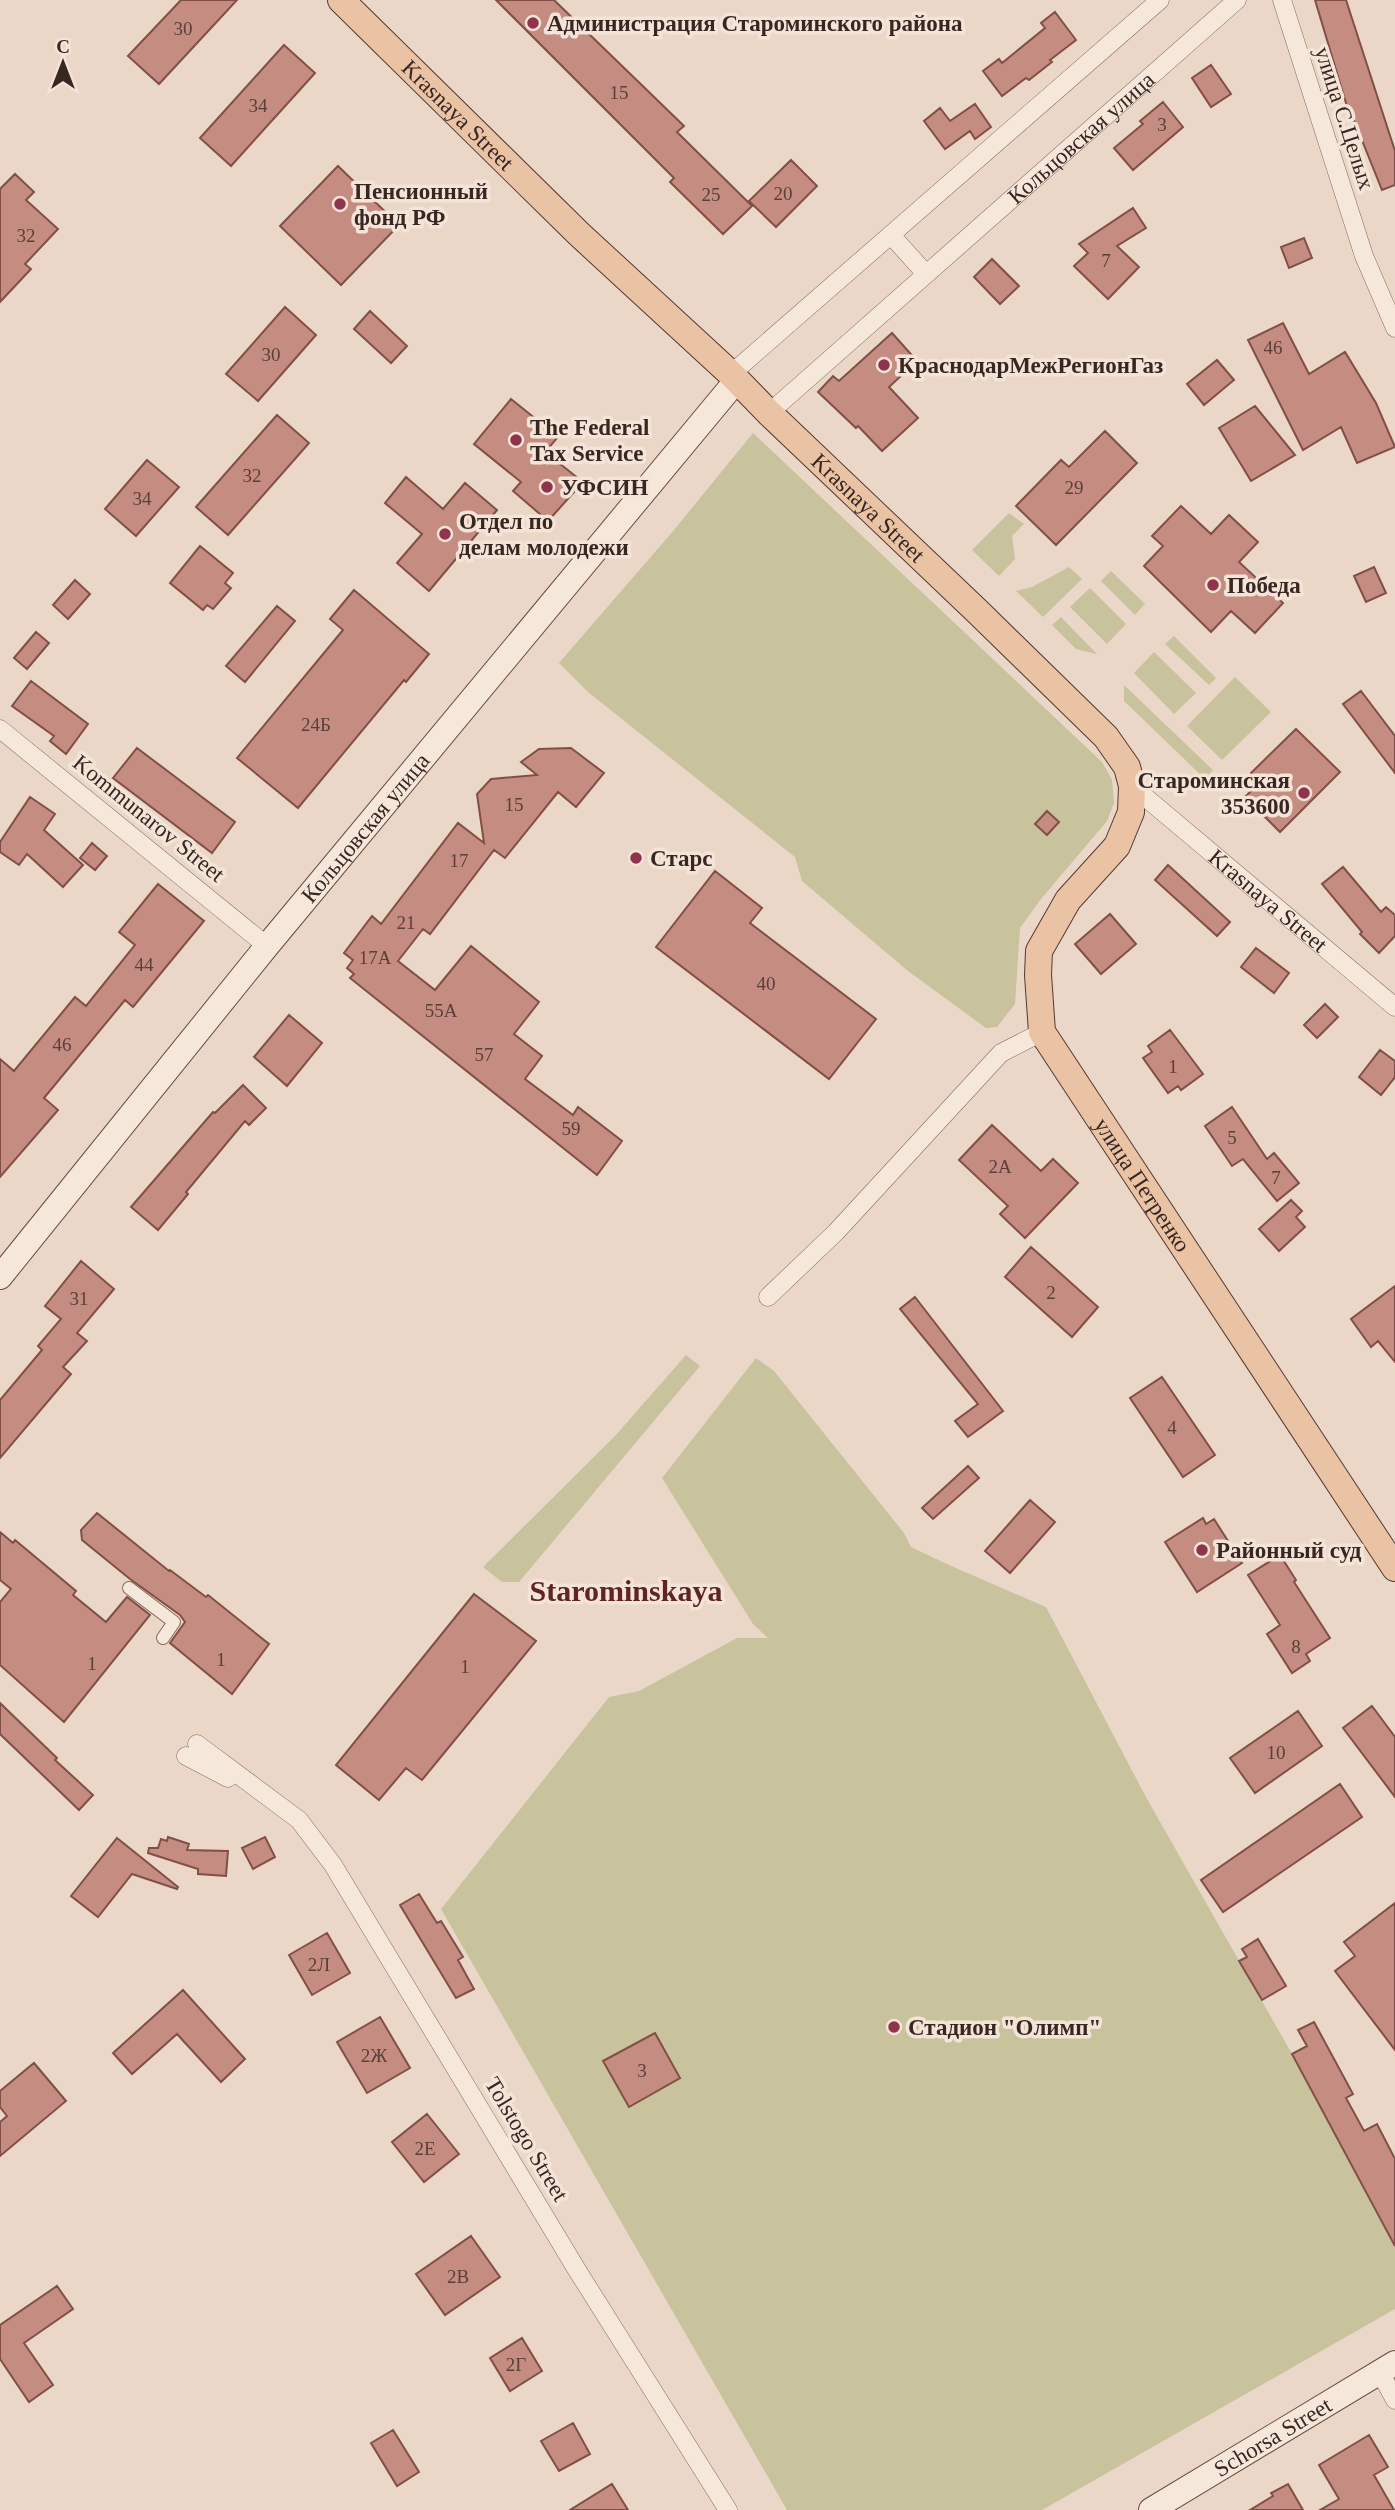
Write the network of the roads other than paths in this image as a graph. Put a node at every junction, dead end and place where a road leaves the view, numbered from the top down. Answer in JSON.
{"nodes":[{"id":1,"x":341,"y":0,"type":"edge"},
{"id":2,"x":1160,"y":0,"type":"edge"},
{"id":3,"x":1237,"y":0,"type":"edge"},
{"id":4,"x":1282,"y":0,"type":"edge"},
{"id":5,"x":891,"y":235,"type":"junction"},
{"id":6,"x":926,"y":274,"type":"junction"},
{"id":7,"x":1395,"y":328,"type":"edge"},
{"id":8,"x":733,"y":377,"type":"junction"},
{"id":9,"x":769,"y":413,"type":"junction"},
{"id":10,"x":0,"y":729,"type":"edge"},
{"id":11,"x":1132,"y":786,"type":"junction"},
{"id":12,"x":267,"y":946,"type":"junction"},
{"id":13,"x":1395,"y":1007,"type":"edge"},
{"id":14,"x":1042,"y":1032,"type":"junction"},
{"id":15,"x":0,"y":1277,"type":"edge"},
{"id":16,"x":768,"y":1297,"type":"dead end"},
{"id":17,"x":1395,"y":1568,"type":"edge"},
{"id":18,"x":130,"y":1588,"type":"dead end"},
{"id":19,"x":163,"y":1638,"type":"dead end"},
{"id":20,"x":191,"y":1750,"type":"dead end"},
{"id":21,"x":1387,"y":2367,"type":"edge"},
{"id":22,"x":1395,"y":2400,"type":"edge"},
{"id":23,"x":728,"y":2510,"type":"edge"},
{"id":24,"x":1151,"y":2510,"type":"edge"}],
"edges":[{"from":1,"to":8,"type":"main road","name":"Krasnaya Street"},
{"from":2,"to":5,"type":"street","name":"Кольцовская улица"},
{"from":3,"to":6,"type":"street","name":"Кольцовская улица"},
{"from":4,"to":7,"type":"street","name":"улица С.Целых"},
{"from":5,"to":6,"type":"street"},
{"from":5,"to":8,"type":"street","name":"Кольцовская улица"},
{"from":6,"to":9,"type":"street","name":"Кольцовская улица"},
{"from":8,"to":9,"type":"main road","name":"Krasnaya Street"},
{"from":8,"to":12,"type":"main road","name":"Кольцовская улица"},
{"from":9,"to":11,"type":"main road","name":"Krasnaya Street"},
{"from":10,"to":12,"type":"street","name":"Kommunarov Street"},
{"from":11,"to":13,"type":"street","name":"Krasnaya Street"},
{"from":11,"to":14,"type":"main road","name":"улица Петренко"},
{"from":12,"to":15,"type":"main road","name":"Кольцовская улица"},
{"from":14,"to":16,"type":"street"},
{"from":14,"to":17,"type":"main road","name":"улица Петренко"},
{"from":18,"to":19,"type":"street"},
{"from":20,"to":23,"type":"street","name":"Tolstogo Street"},
{"from":21,"to":22,"type":"street"},
{"from":21,"to":24,"type":"main road","name":"Schorsa Street"}]}
